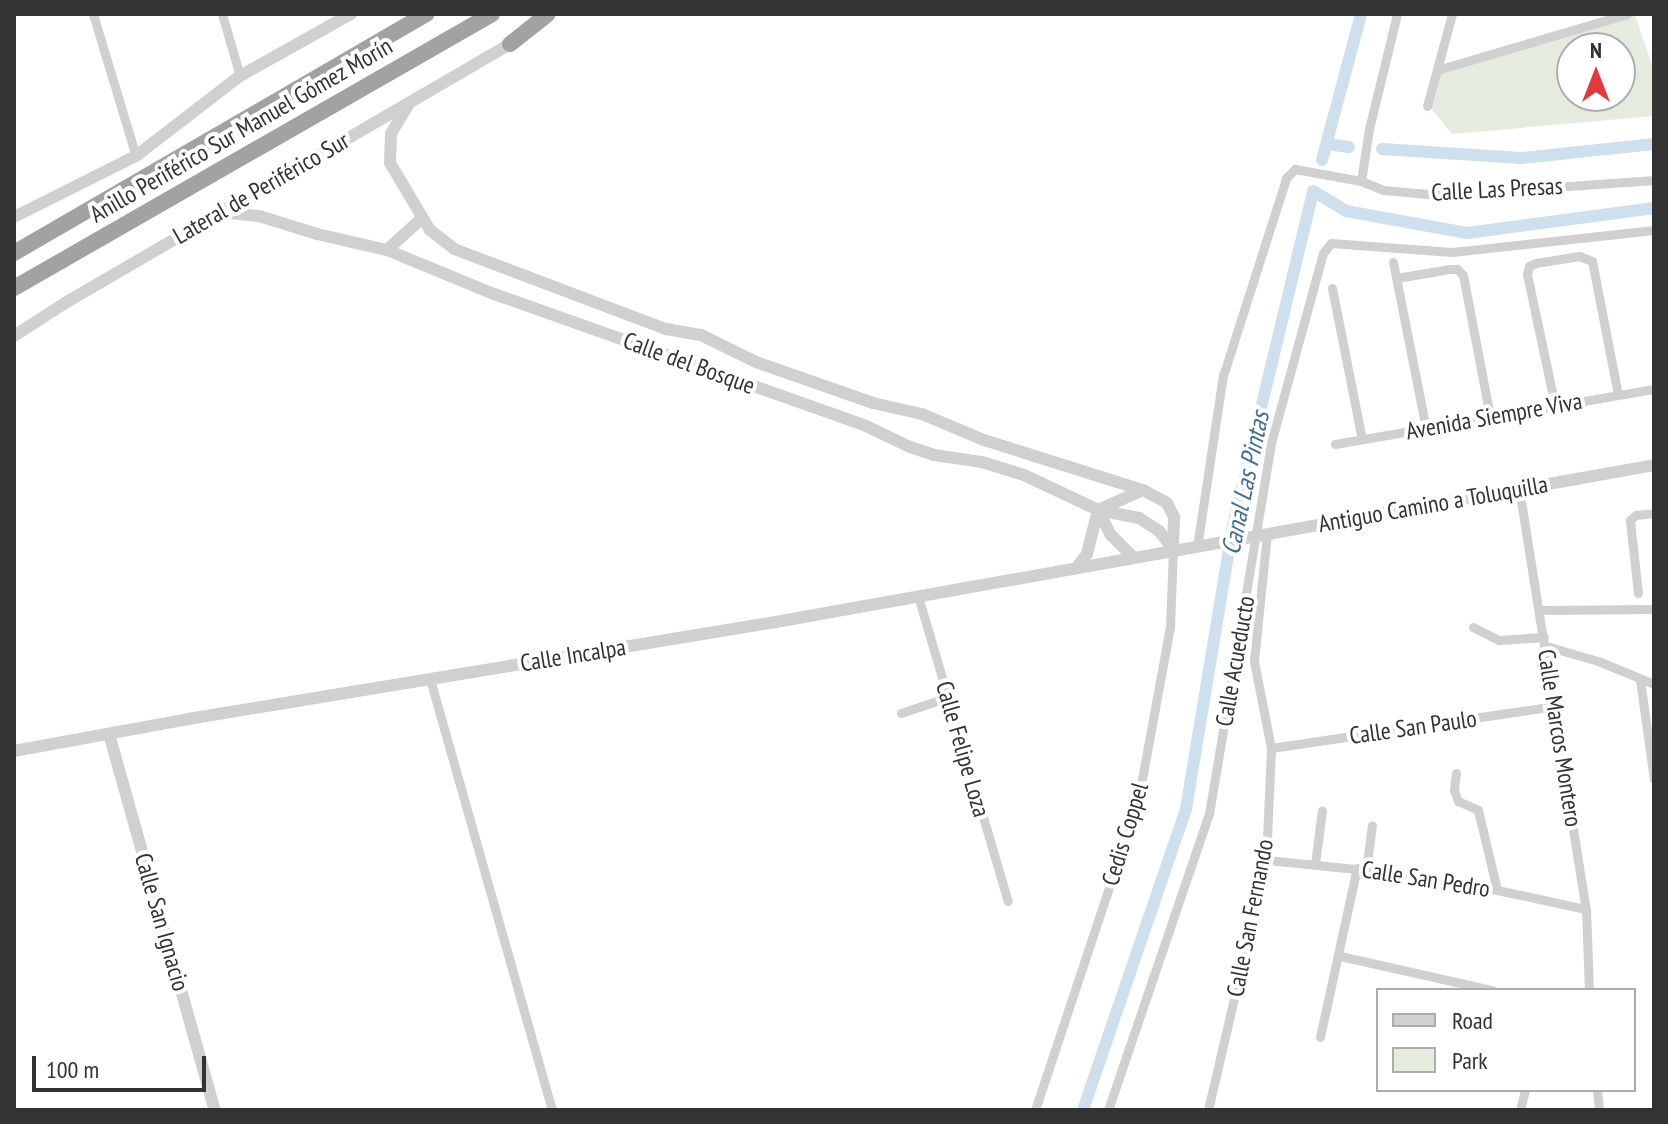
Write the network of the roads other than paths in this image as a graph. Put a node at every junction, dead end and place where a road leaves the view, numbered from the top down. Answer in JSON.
{"nodes":[{"id":1,"x":93,"y":14,"type":"edge"},
{"id":2,"x":222,"y":14,"type":"edge"},
{"id":3,"x":351,"y":14,"type":"edge"},
{"id":4,"x":427,"y":14,"type":"edge"},
{"id":5,"x":492,"y":14,"type":"edge"},
{"id":6,"x":548,"y":14,"type":"edge"},
{"id":7,"x":1397,"y":14,"type":"edge"},
{"id":8,"x":1452,"y":14,"type":"edge"},
{"id":9,"x":1627,"y":14,"type":"edge"},
{"id":10,"x":328,"y":20,"type":"edge"},
{"id":11,"x":510,"y":44,"type":"joint"},
{"id":12,"x":1437,"y":70,"type":"junction"},
{"id":13,"x":240,"y":76,"type":"junction"},
{"id":14,"x":410,"y":102,"type":"junction"},
{"id":15,"x":1427,"y":106,"type":"dead end"},
{"id":16,"x":136,"y":156,"type":"junction"},
{"id":17,"x":1654,"y":180,"type":"edge"},
{"id":18,"x":1361,"y":181,"type":"junction"},
{"id":19,"x":220,"y":212,"type":"junction"},
{"id":20,"x":15,"y":214,"type":"edge"},
{"id":21,"x":422,"y":218,"type":"junction"},
{"id":22,"x":1654,"y":230,"type":"edge"},
{"id":23,"x":387,"y":250,"type":"junction"},
{"id":24,"x":14,"y":253,"type":"edge"},
{"id":25,"x":1393,"y":262,"type":"dead end"},
{"id":26,"x":1397,"y":278,"type":"junction"},
{"id":27,"x":14,"y":288,"type":"edge"},
{"id":28,"x":1332,"y":288,"type":"dead end"},
{"id":29,"x":14,"y":336,"type":"edge"},
{"id":30,"x":1654,"y":389,"type":"edge"},
{"id":31,"x":1618,"y":395,"type":"junction"},
{"id":32,"x":1555,"y":406,"type":"junction"},
{"id":33,"x":1490,"y":417,"type":"junction"},
{"id":34,"x":1426,"y":428,"type":"junction"},
{"id":35,"x":1362,"y":439,"type":"junction"},
{"id":36,"x":1335,"y":444,"type":"dead end"},
{"id":37,"x":1654,"y":465,"type":"edge"},
{"id":38,"x":1519,"y":488,"type":"junction"},
{"id":39,"x":1143,"y":490,"type":"junction"},
{"id":40,"x":1098,"y":510,"type":"junction"},
{"id":41,"x":1654,"y":513,"type":"edge"},
{"id":42,"x":1262,"y":535,"type":"junction"},
{"id":43,"x":1197,"y":547,"type":"junction"},
{"id":44,"x":1173,"y":549,"type":"junction"},
{"id":45,"x":1132,"y":556,"type":"junction"},
{"id":46,"x":1077,"y":567,"type":"junction"},
{"id":47,"x":1638,"y":593,"type":"dead end"},
{"id":48,"x":918,"y":596,"type":"junction"},
{"id":49,"x":1654,"y":609,"type":"edge"},
{"id":50,"x":1540,"y":610,"type":"junction"},
{"id":51,"x":1473,"y":627,"type":"dead end"},
{"id":52,"x":1545,"y":642,"type":"junction"},
{"id":53,"x":430,"y":679,"type":"junction"},
{"id":54,"x":1640,"y":680,"type":"junction"},
{"id":55,"x":1654,"y":684,"type":"edge"},
{"id":56,"x":948,"y":697,"type":"junction"},
{"id":57,"x":1555,"y":706,"type":"junction"},
{"id":58,"x":901,"y":713,"type":"dead end"},
{"id":59,"x":109,"y":734,"type":"junction"},
{"id":60,"x":1271,"y":748,"type":"junction"},
{"id":61,"x":14,"y":751,"type":"edge"},
{"id":62,"x":1456,"y":773,"type":"dead end"},
{"id":63,"x":1654,"y":779,"type":"edge"},
{"id":64,"x":1322,"y":810,"type":"dead end"},
{"id":65,"x":1372,"y":825,"type":"dead end"},
{"id":66,"x":1266,"y":860,"type":"junction"},
{"id":67,"x":1315,"y":864,"type":"junction"},
{"id":68,"x":1362,"y":869,"type":"junction"},
{"id":69,"x":1497,"y":890,"type":"junction"},
{"id":70,"x":1008,"y":901,"type":"dead end"},
{"id":71,"x":1586,"y":909,"type":"junction"},
{"id":72,"x":1340,"y":956,"type":"junction"},
{"id":73,"x":1483,"y":988,"type":"edge"},
{"id":74,"x":1589,"y":988,"type":"edge"},
{"id":75,"x":1320,"y":1037,"type":"dead end"},
{"id":76,"x":215,"y":1110,"type":"edge"},
{"id":77,"x":552,"y":1110,"type":"edge"},
{"id":78,"x":1035,"y":1110,"type":"edge"},
{"id":79,"x":1108,"y":1110,"type":"edge"},
{"id":80,"x":1208,"y":1110,"type":"edge"}],
"edges":[{"from":1,"to":16,"type":"street"},
{"from":2,"to":13,"type":"street"},
{"from":3,"to":10,"type":"street"},
{"from":4,"to":24,"type":"highway","name":"Anillo Periférico Sur Manuel Gómez Morín"},
{"from":5,"to":27,"type":"highway","name":"Anillo Periférico Sur Manuel Gómez Morín"},
{"from":6,"to":11,"type":"highway"},
{"from":7,"to":18,"type":"street"},
{"from":8,"to":12,"type":"street"},
{"from":9,"to":12,"type":"street"},
{"from":10,"to":13,"type":"street"},
{"from":11,"to":14,"type":"street","name":"Lateral de Periférico Sur"},
{"from":12,"to":15,"type":"street"},
{"from":13,"to":16,"type":"street"},
{"from":14,"to":19,"type":"street","name":"Lateral de Periférico Sur"},
{"from":14,"to":21,"type":"street","name":"Calle del Bosque"},
{"from":16,"to":20,"type":"street"},
{"from":17,"to":18,"type":"street","name":"Calle Las Presas"},
{"from":18,"to":43,"type":"street","name":"Calle Las Presas"},
{"from":19,"to":23,"type":"street","name":"Calle del Bosque"},
{"from":19,"to":29,"type":"street","name":"Lateral de Periférico Sur"},
{"from":21,"to":23,"type":"street"},
{"from":21,"to":39,"type":"street","name":"Calle del Bosque"},
{"from":22,"to":42,"type":"street","name":"Calle Acueducto"},
{"from":23,"to":40,"type":"street","name":"Calle del Bosque"},
{"from":25,"to":26,"type":"street"},
{"from":26,"to":33,"type":"street"},
{"from":26,"to":34,"type":"street"},
{"from":28,"to":35,"type":"street"},
{"from":30,"to":31,"type":"street","name":"Avenida Siempre Viva"},
{"from":31,"to":32,"type":"street","name":"Avenida Siempre Viva"},
{"from":31,"to":32,"type":"street"},
{"from":32,"to":33,"type":"street","name":"Avenida Siempre Viva"},
{"from":33,"to":34,"type":"street","name":"Avenida Siempre Viva"},
{"from":34,"to":35,"type":"street","name":"Avenida Siempre Viva"},
{"from":35,"to":36,"type":"street","name":"Avenida Siempre Viva"},
{"from":37,"to":38,"type":"street","name":"Antiguo Camino a Toluquilla"},
{"from":38,"to":42,"type":"street","name":"Antiguo Camino a Toluquilla"},
{"from":38,"to":50,"type":"street","name":"Calle Marcos Montero"},
{"from":39,"to":40,"type":"street"},
{"from":39,"to":44,"type":"street","name":"Calle del Bosque"},
{"from":40,"to":44,"type":"street","name":"Calle del Bosque"},
{"from":40,"to":45,"type":"street"},
{"from":40,"to":46,"type":"street"},
{"from":41,"to":47,"type":"street"},
{"from":42,"to":43,"type":"street","name":"Antiguo Camino a Toluquilla"},
{"from":42,"to":60,"type":"street","name":"Calle San Fernando"},
{"from":42,"to":79,"type":"street","name":"Calle Acueducto"},
{"from":43,"to":44,"type":"street"},
{"from":44,"to":45,"type":"street","name":"Calle Incalpa"},
{"from":44,"to":78,"type":"street","name":"Cedis Coppel"},
{"from":45,"to":46,"type":"street","name":"Calle Incalpa"},
{"from":46,"to":48,"type":"street","name":"Calle Incalpa"},
{"from":48,"to":53,"type":"street","name":"Calle Incalpa"},
{"from":48,"to":56,"type":"street","name":"Calle Felipe Loza"},
{"from":49,"to":50,"type":"street"},
{"from":50,"to":52,"type":"street","name":"Calle Marcos Montero"},
{"from":51,"to":52,"type":"street"},
{"from":52,"to":54,"type":"street"},
{"from":52,"to":57,"type":"street","name":"Calle Marcos Montero"},
{"from":53,"to":59,"type":"street","name":"Calle Incalpa"},
{"from":53,"to":77,"type":"street"},
{"from":54,"to":55,"type":"street"},
{"from":54,"to":63,"type":"street"},
{"from":56,"to":58,"type":"street"},
{"from":56,"to":70,"type":"street","name":"Calle Felipe Loza"},
{"from":57,"to":60,"type":"street","name":"Calle San Paulo"},
{"from":57,"to":71,"type":"street","name":"Calle Marcos Montero"},
{"from":59,"to":61,"type":"street","name":"Calle Incalpa"},
{"from":59,"to":76,"type":"street","name":"Calle San Ignacio"},
{"from":60,"to":66,"type":"street","name":"Calle San Fernando"},
{"from":62,"to":69,"type":"street"},
{"from":64,"to":67,"type":"street"},
{"from":65,"to":68,"type":"street"},
{"from":66,"to":67,"type":"street","name":"Calle San Pedro"},
{"from":66,"to":80,"type":"street","name":"Calle San Fernando"},
{"from":67,"to":68,"type":"street","name":"Calle San Pedro"},
{"from":68,"to":69,"type":"street","name":"Calle San Pedro"},
{"from":68,"to":72,"type":"street"},
{"from":69,"to":71,"type":"street","name":"Calle San Pedro"},
{"from":71,"to":74,"type":"street","name":"Calle Marcos Montero"},
{"from":72,"to":73,"type":"street"},
{"from":72,"to":75,"type":"street"}]}
